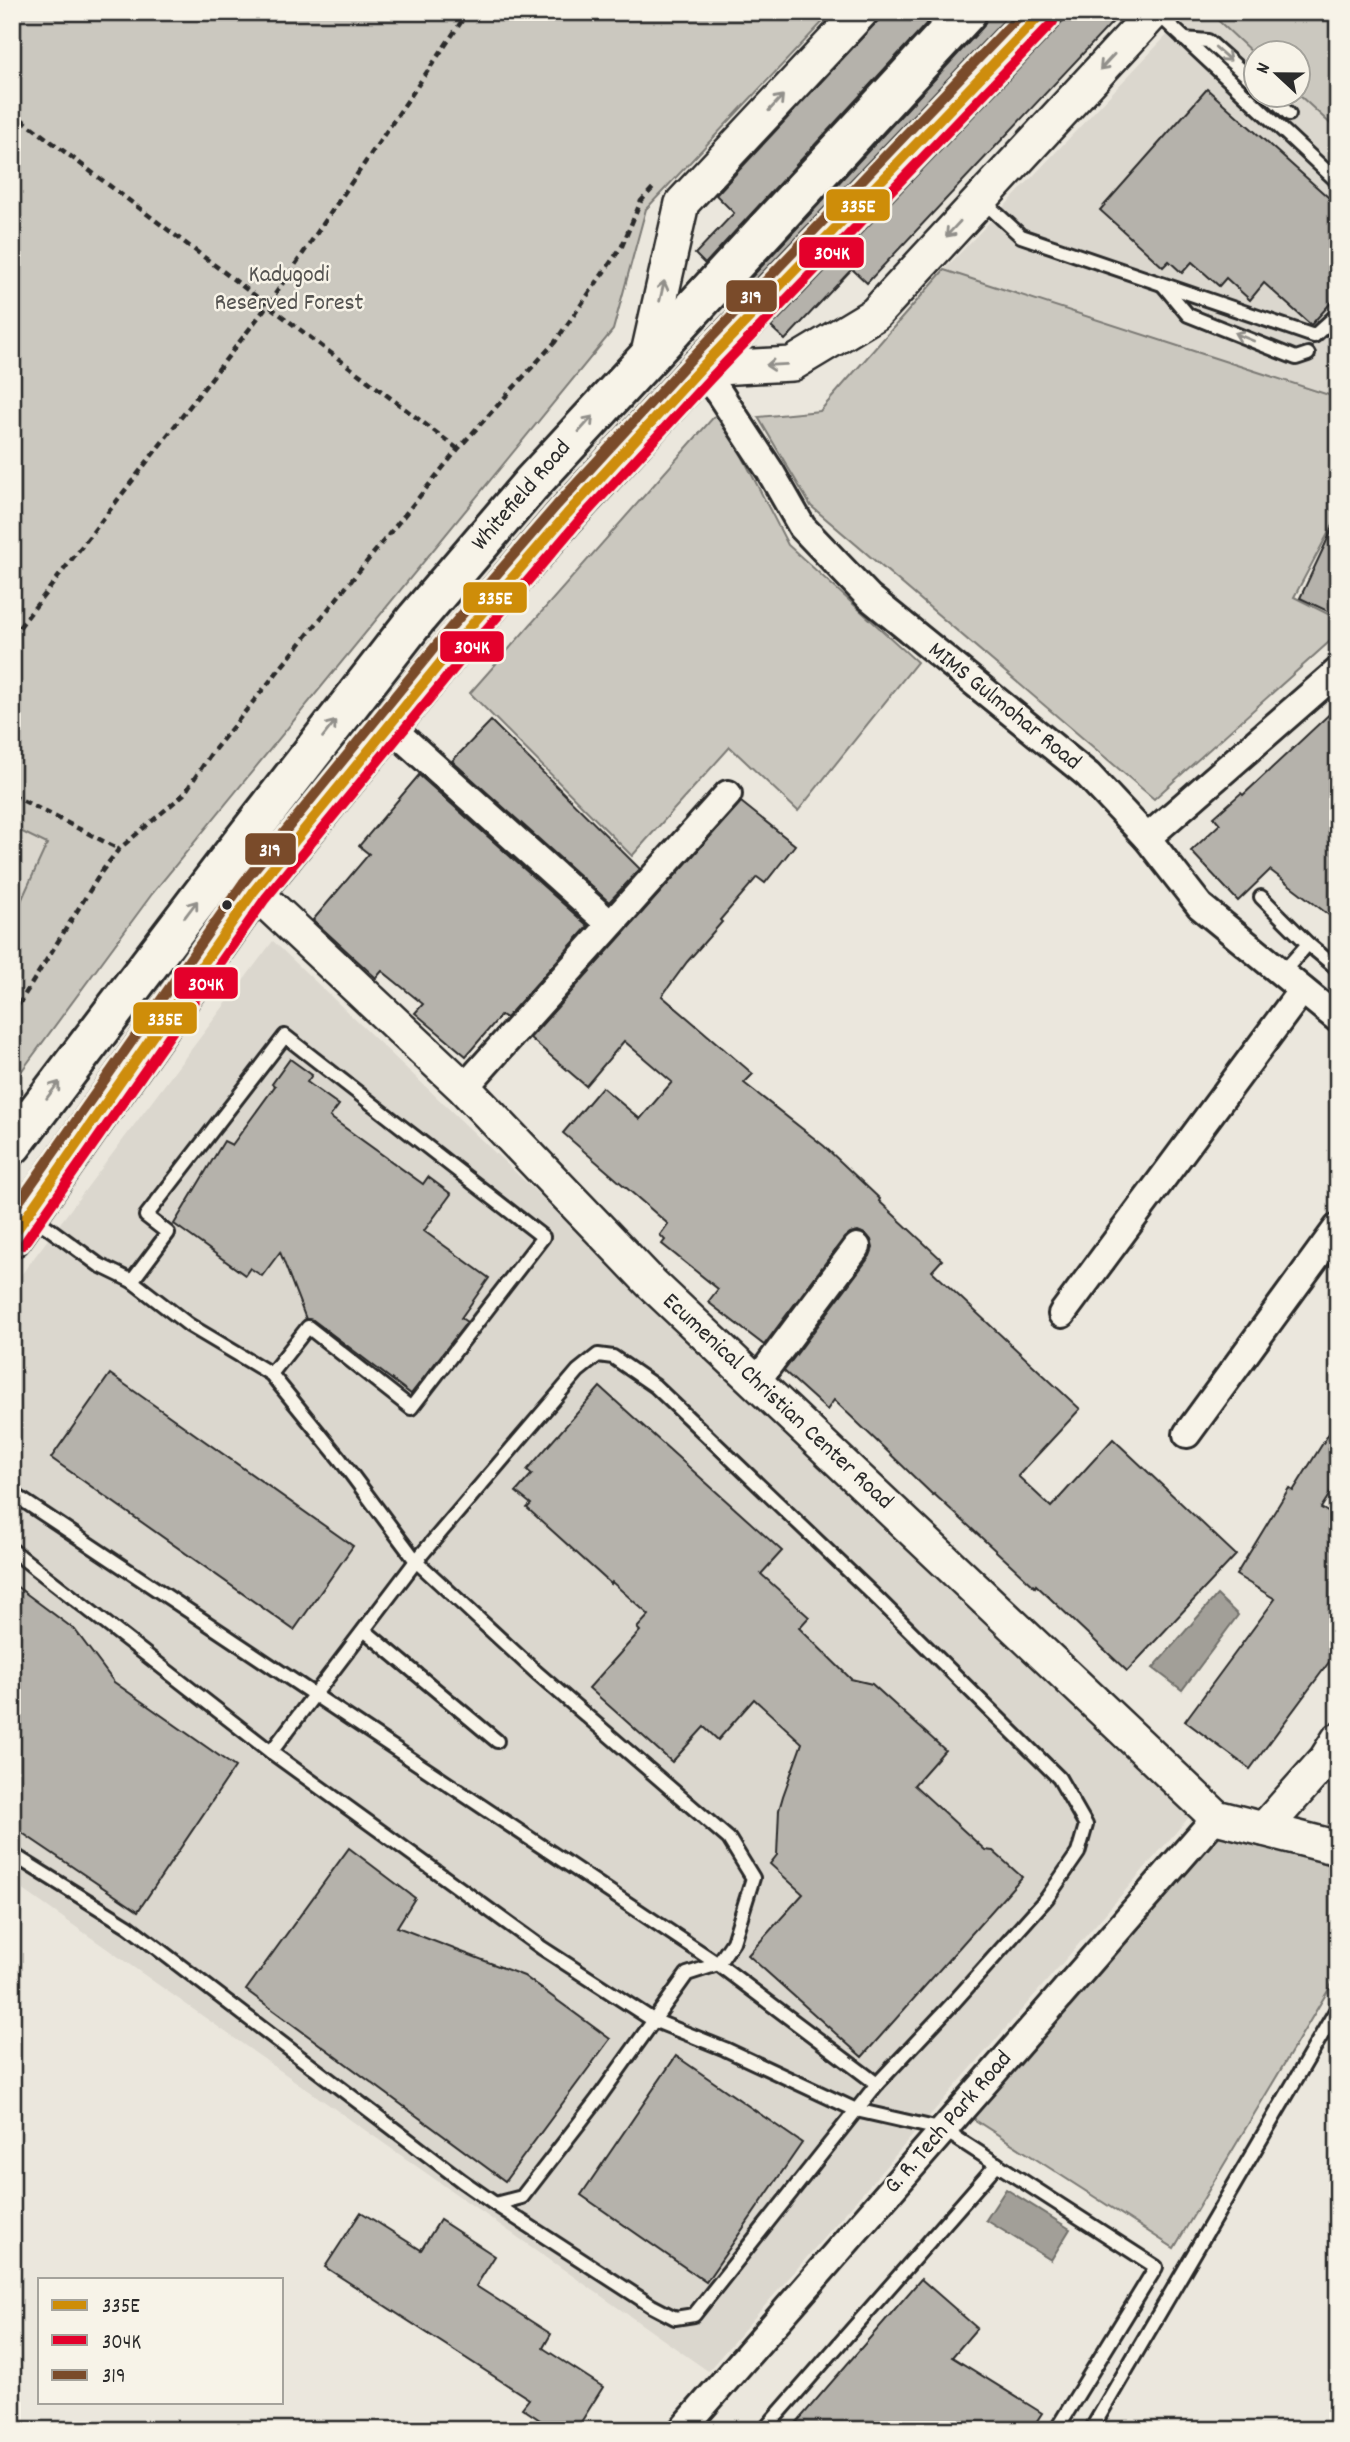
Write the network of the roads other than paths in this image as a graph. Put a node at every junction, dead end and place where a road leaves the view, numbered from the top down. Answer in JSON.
{"nodes":[{"id":1,"x":861,"y":12,"type":"edge"},
{"id":2,"x":967,"y":12,"type":"edge"},
{"id":3,"x":1043,"y":12,"type":"edge"},
{"id":4,"x":1155,"y":12,"type":"edge"},
{"id":5,"x":1184,"y":39,"type":"junction"},
{"id":6,"x":1242,"y":71,"type":"edge"},
{"id":7,"x":1283,"y":108,"type":"edge"},
{"id":8,"x":1289,"y":114,"type":"dead end"},
{"id":9,"x":1338,"y":182,"type":"edge"},
{"id":10,"x":981,"y":199,"type":"junction"},
{"id":11,"x":1162,"y":284,"type":"junction"},
{"id":12,"x":1338,"y":313,"type":"edge"},
{"id":13,"x":1308,"y":355,"type":"dead end"},
{"id":14,"x":647,"y":358,"type":"junction"},
{"id":15,"x":700,"y":369,"type":"junction"},
{"id":16,"x":1338,"y":671,"type":"edge"},
{"id":17,"x":388,"y":725,"type":"junction"},
{"id":18,"x":728,"y":794,"type":"dead end"},
{"id":19,"x":1147,"y":838,"type":"junction"},
{"id":20,"x":254,"y":891,"type":"junction"},
{"id":21,"x":1261,"y":897,"type":"dead end"},
{"id":22,"x":610,"y":923,"type":"junction"},
{"id":23,"x":1308,"y":944,"type":"junction"},
{"id":24,"x":1338,"y":969,"type":"edge"},
{"id":25,"x":1282,"y":973,"type":"junction"},
{"id":26,"x":1302,"y":990,"type":"junction"},
{"id":27,"x":1338,"y":1018,"type":"edge"},
{"id":28,"x":464,"y":1088,"type":"junction"},
{"id":29,"x":17,"y":1130,"type":"edge"},
{"id":30,"x":21,"y":1226,"type":"edge"},
{"id":31,"x":1338,"y":1227,"type":"edge"},
{"id":32,"x":857,"y":1247,"type":"dead end"},
{"id":33,"x":132,"y":1281,"type":"junction"},
{"id":34,"x":1062,"y":1314,"type":"dead end"},
{"id":35,"x":271,"y":1374,"type":"junction"},
{"id":36,"x":756,"y":1382,"type":"junction"},
{"id":37,"x":1186,"y":1434,"type":"dead end"},
{"id":38,"x":12,"y":1493,"type":"edge"},
{"id":39,"x":12,"y":1550,"type":"edge"},
{"id":40,"x":416,"y":1561,"type":"junction"},
{"id":41,"x":364,"y":1630,"type":"junction"},
{"id":42,"x":314,"y":1695,"type":"junction"},
{"id":43,"x":1338,"y":1740,"type":"edge"},
{"id":44,"x":497,"y":1741,"type":"dead end"},
{"id":45,"x":271,"y":1752,"type":"junction"},
{"id":46,"x":1216,"y":1817,"type":"junction"},
{"id":47,"x":1264,"y":1829,"type":"junction"},
{"id":48,"x":1338,"y":1848,"type":"edge"},
{"id":49,"x":12,"y":1854,"type":"edge"},
{"id":50,"x":718,"y":1964,"type":"junction"},
{"id":51,"x":1338,"y":2007,"type":"edge"},
{"id":52,"x":653,"y":2020,"type":"junction"},
{"id":53,"x":877,"y":2084,"type":"junction"},
{"id":54,"x":856,"y":2110,"type":"junction"},
{"id":55,"x":943,"y":2130,"type":"junction"},
{"id":56,"x":997,"y":2164,"type":"junction"},
{"id":57,"x":495,"y":2204,"type":"junction"},
{"id":58,"x":682,"y":2430,"type":"edge"},
{"id":59,"x":764,"y":2430,"type":"edge"},
{"id":60,"x":1056,"y":2430,"type":"edge"},
{"id":61,"x":1091,"y":2430,"type":"edge"}],
"edges":[{"from":14,"to":1,"type":"street","one_way":true},
{"from":2,"to":14,"type":"main road","name":"Whitefield Road"},
{"from":3,"to":15,"type":"main road","name":"Whitefield Road"},
{"from":4,"to":5,"type":"lane"},
{"from":4,"to":10,"type":"street","one_way":true},
{"from":5,"to":6,"type":"lane","one_way":true},
{"from":5,"to":9,"type":"lane"},
{"from":7,"to":8,"type":"lane"},
{"from":10,"to":11,"type":"lane"},
{"from":10,"to":15,"type":"street","one_way":true},
{"from":11,"to":12,"type":"lane"},
{"from":13,"to":11,"type":"lane","one_way":true},
{"from":29,"to":14,"type":"main road","name":"Whitefield Road","one_way":true},
{"from":15,"to":17,"type":"main road","name":"Whitefield Road"},
{"from":15,"to":19,"type":"street","name":"MIMS Gulmohar Road"},
{"from":16,"to":19,"type":"street"},
{"from":17,"to":20,"type":"main road","name":"Whitefield Road"},
{"from":17,"to":22,"type":"street"},
{"from":18,"to":22,"type":"street"},
{"from":19,"to":25,"type":"street","name":"MIMS Gulmohar Road"},
{"from":20,"to":28,"type":"street","name":"Ecumenical Christian Center Road"},
{"from":20,"to":30,"type":"main road","name":"Whitefield Road"},
{"from":21,"to":23,"type":"lane"},
{"from":22,"to":28,"type":"street"},
{"from":23,"to":24,"type":"lane"},
{"from":23,"to":25,"type":"lane"},
{"from":25,"to":26,"type":"street","name":"MIMS Gulmohar Road"},
{"from":26,"to":27,"type":"street","name":"MIMS Gulmohar Road"},
{"from":26,"to":34,"type":"street"},
{"from":28,"to":36,"type":"street","name":"Ecumenical Christian Center Road"},
{"from":30,"to":33,"type":"lane"},
{"from":31,"to":37,"type":"street"},
{"from":32,"to":36,"type":"street"},
{"from":33,"to":35,"type":"lane"},
{"from":33,"to":35,"type":"lane"},
{"from":35,"to":40,"type":"lane"},
{"from":36,"to":46,"type":"street","name":"Ecumenical Christian Center Road"},
{"from":38,"to":42,"type":"lane"},
{"from":39,"to":45,"type":"lane"},
{"from":40,"to":41,"type":"lane"},
{"from":40,"to":50,"type":"lane"},
{"from":40,"to":53,"type":"lane"},
{"from":41,"to":42,"type":"lane"},
{"from":41,"to":44,"type":"lane"},
{"from":42,"to":45,"type":"lane"},
{"from":42,"to":50,"type":"lane"},
{"from":43,"to":47,"type":"street"},
{"from":45,"to":52,"type":"lane"},
{"from":46,"to":47,"type":"street","name":"Ecumenical Christian Center Road"},
{"from":46,"to":55,"type":"street","name":"G. R. Tech Park Road"},
{"from":47,"to":48,"type":"street","name":"Ecumenical Christian Center Road"},
{"from":49,"to":57,"type":"lane"},
{"from":50,"to":52,"type":"lane"},
{"from":50,"to":53,"type":"lane"},
{"from":51,"to":61,"type":"lane"},
{"from":52,"to":54,"type":"lane"},
{"from":52,"to":57,"type":"lane"},
{"from":53,"to":54,"type":"lane"},
{"from":54,"to":55,"type":"lane"},
{"from":54,"to":57,"type":"lane"},
{"from":55,"to":56,"type":"lane"},
{"from":55,"to":58,"type":"street","name":"G. R. Tech Park Road"},
{"from":56,"to":59,"type":"lane"},
{"from":56,"to":60,"type":"lane"}]}
